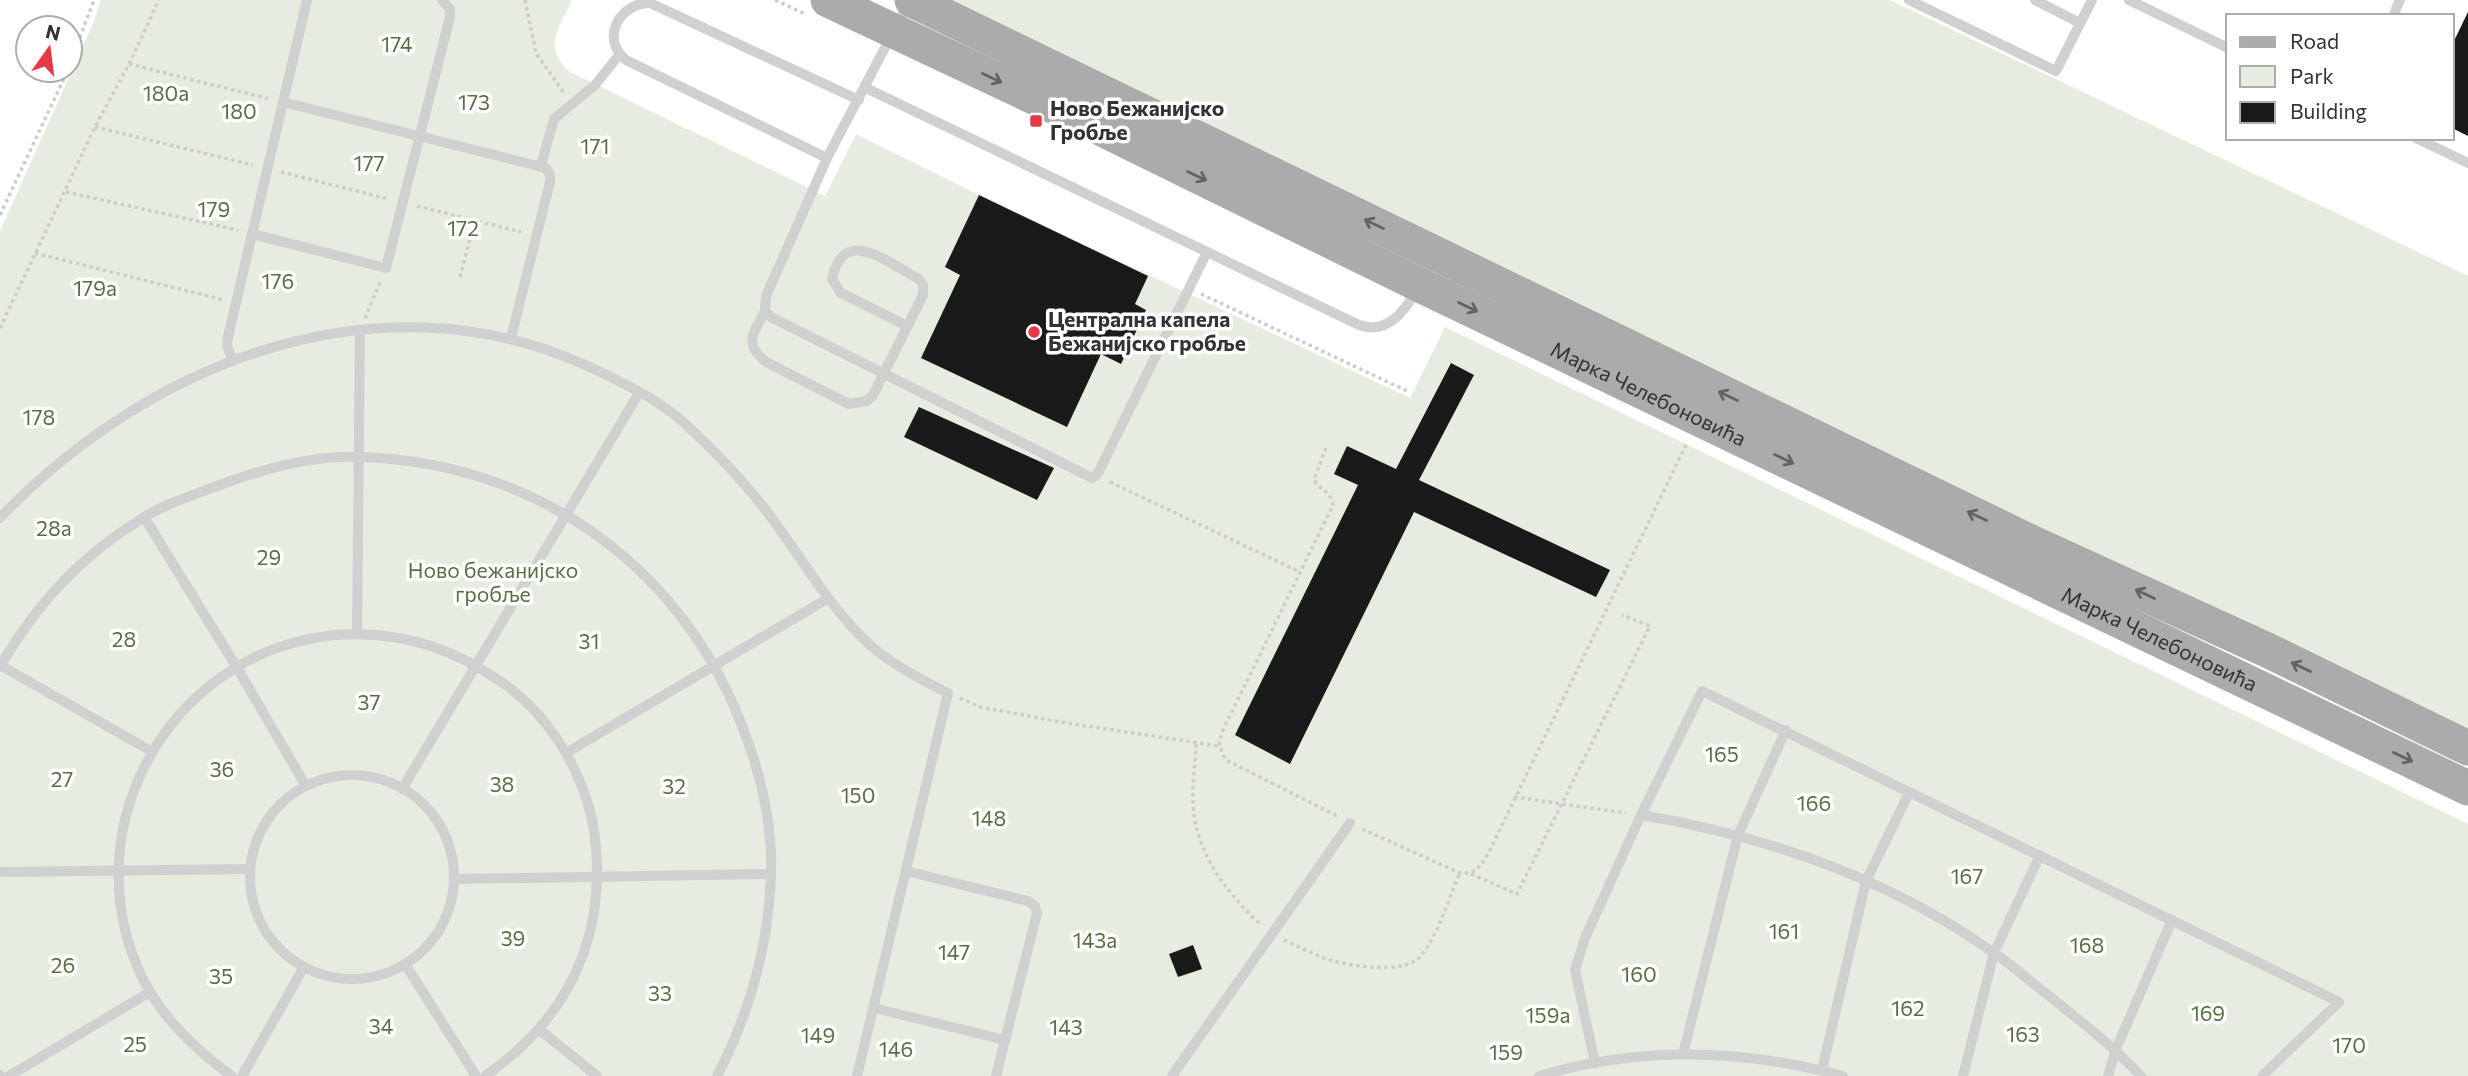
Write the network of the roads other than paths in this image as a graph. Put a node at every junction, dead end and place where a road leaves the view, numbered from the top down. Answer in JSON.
{"nodes":[{"id":1,"x":307,"y":0,"type":"edge"},
{"id":2,"x":442,"y":0,"type":"edge"},
{"id":3,"x":828,"y":0,"type":"edge"},
{"id":4,"x":911,"y":0,"type":"edge"},
{"id":5,"x":1909,"y":0,"type":"edge"},
{"id":6,"x":2035,"y":0,"type":"edge"},
{"id":7,"x":2092,"y":0,"type":"edge"},
{"id":8,"x":2129,"y":0,"type":"edge"},
{"id":9,"x":2080,"y":23,"type":"junction"},
{"id":10,"x":895,"y":31,"type":"junction"},
{"id":11,"x":2226,"y":47,"type":"edge"},
{"id":12,"x":619,"y":55,"type":"junction"},
{"id":13,"x":866,"y":88,"type":"junction"},
{"id":14,"x":859,"y":100,"type":"junction"},
{"id":15,"x":283,"y":102,"type":"junction"},
{"id":16,"x":420,"y":136,"type":"junction"},
{"id":17,"x":2420,"y":140,"type":"edge"},
{"id":18,"x":827,"y":158,"type":"junction"},
{"id":19,"x":2468,"y":163,"type":"edge"},
{"id":20,"x":541,"y":165,"type":"junction"},
{"id":21,"x":252,"y":234,"type":"junction"},
{"id":22,"x":1207,"y":252,"type":"junction"},
{"id":23,"x":1428,"y":269,"type":"junction"},
{"id":24,"x":765,"y":311,"type":"junction"},
{"id":25,"x":907,"y":326,"type":"junction"},
{"id":26,"x":360,"y":330,"type":"junction"},
{"id":27,"x":511,"y":338,"type":"junction"},
{"id":28,"x":232,"y":359,"type":"junction"},
{"id":29,"x":883,"y":374,"type":"junction"},
{"id":30,"x":639,"y":393,"type":"junction"},
{"id":31,"x":358,"y":457,"type":"junction"},
{"id":32,"x":566,"y":514,"type":"junction"},
{"id":33,"x":144,"y":517,"type":"junction"},
{"id":34,"x":0,"y":518,"type":"edge"},
{"id":35,"x":2032,"y":560,"type":"junction"},
{"id":36,"x":827,"y":599,"type":"junction"},
{"id":37,"x":358,"y":634,"type":"junction"},
{"id":38,"x":477,"y":665,"type":"junction"},
{"id":39,"x":713,"y":665,"type":"junction"},
{"id":40,"x":0,"y":666,"type":"edge"},
{"id":41,"x":236,"y":666,"type":"junction"},
{"id":42,"x":1786,"y":730,"type":"junction"},
{"id":43,"x":2468,"y":748,"type":"edge"},
{"id":44,"x":151,"y":751,"type":"junction"},
{"id":45,"x":566,"y":753,"type":"junction"},
{"id":46,"x":306,"y":786,"type":"junction"},
{"id":47,"x":2468,"y":788,"type":"edge"},
{"id":48,"x":402,"y":789,"type":"junction"},
{"id":49,"x":1909,"y":793,"type":"junction"},
{"id":50,"x":1641,"y":816,"type":"junction"},
{"id":51,"x":1350,"y":823,"type":"road end"},
{"id":52,"x":1738,"y":835,"type":"junction"},
{"id":53,"x":2040,"y":855,"type":"junction"},
{"id":54,"x":249,"y":869,"type":"junction"},
{"id":55,"x":118,"y":871,"type":"junction"},
{"id":56,"x":906,"y":871,"type":"junction"},
{"id":57,"x":0,"y":872,"type":"edge"},
{"id":58,"x":771,"y":874,"type":"junction"},
{"id":59,"x":598,"y":876,"type":"junction"},
{"id":60,"x":454,"y":879,"type":"junction"},
{"id":61,"x":1866,"y":881,"type":"junction"},
{"id":62,"x":2172,"y":919,"type":"junction"},
{"id":63,"x":1994,"y":953,"type":"junction"},
{"id":64,"x":405,"y":964,"type":"junction"},
{"id":65,"x":303,"y":967,"type":"junction"},
{"id":66,"x":150,"y":992,"type":"junction"},
{"id":67,"x":874,"y":1008,"type":"junction"},
{"id":68,"x":540,"y":1030,"type":"junction"},
{"id":69,"x":1005,"y":1040,"type":"junction"},
{"id":70,"x":2116,"y":1049,"type":"junction"},
{"id":71,"x":1683,"y":1054,"type":"junction"},
{"id":72,"x":1595,"y":1063,"type":"junction"},
{"id":73,"x":1822,"y":1070,"type":"junction"},
{"id":74,"x":9,"y":1076,"type":"edge"},
{"id":75,"x":232,"y":1076,"type":"edge"},
{"id":76,"x":242,"y":1076,"type":"edge"},
{"id":77,"x":476,"y":1076,"type":"edge"},
{"id":78,"x":485,"y":1076,"type":"edge"},
{"id":79,"x":597,"y":1076,"type":"edge"},
{"id":80,"x":717,"y":1076,"type":"edge"},
{"id":81,"x":857,"y":1076,"type":"edge"},
{"id":82,"x":996,"y":1076,"type":"edge"},
{"id":83,"x":1172,"y":1076,"type":"edge"},
{"id":84,"x":1539,"y":1076,"type":"edge"},
{"id":85,"x":1843,"y":1076,"type":"edge"},
{"id":86,"x":1963,"y":1076,"type":"edge"},
{"id":87,"x":2108,"y":1076,"type":"edge"},
{"id":88,"x":2141,"y":1076,"type":"edge"},
{"id":89,"x":2262,"y":1076,"type":"edge"}],
"edges":[{"from":1,"to":15,"type":"lane"},
{"from":2,"to":16,"type":"lane"},
{"from":3,"to":10,"type":"main road","name":"Марка Челебоновића"},
{"from":4,"to":10,"type":"lane"},
{"from":23,"to":4,"type":"main road","name":"Марка Челебоновића","one_way":true},
{"from":5,"to":9,"type":"lane"},
{"from":6,"to":9,"type":"lane"},
{"from":7,"to":9,"type":"lane"},
{"from":8,"to":11,"type":"lane"},
{"from":10,"to":13,"type":"lane"},
{"from":10,"to":23,"type":"main road","name":"Марка Челебоновића","one_way":true},
{"from":12,"to":14,"type":"lane"},
{"from":12,"to":18,"type":"lane"},
{"from":12,"to":20,"type":"lane"},
{"from":13,"to":14,"type":"lane"},
{"from":13,"to":22,"type":"lane"},
{"from":14,"to":18,"type":"lane"},
{"from":15,"to":16,"type":"lane"},
{"from":15,"to":21,"type":"lane"},
{"from":16,"to":20,"type":"lane"},
{"from":16,"to":21,"type":"lane"},
{"from":17,"to":19,"type":"lane"},
{"from":18,"to":24,"type":"lane"},
{"from":20,"to":27,"type":"lane"},
{"from":21,"to":28,"type":"lane"},
{"from":22,"to":23,"type":"lane"},
{"from":22,"to":29,"type":"lane"},
{"from":23,"to":35,"type":"main road","name":"Марка Челебоновића"},
{"from":24,"to":29,"type":"lane"},
{"from":24,"to":29,"type":"lane"},
{"from":25,"to":25,"type":"lane"},
{"from":25,"to":29,"type":"lane"},
{"from":26,"to":27,"type":"lane"},
{"from":26,"to":28,"type":"lane"},
{"from":26,"to":31,"type":"lane"},
{"from":27,"to":30,"type":"lane"},
{"from":28,"to":34,"type":"lane"},
{"from":30,"to":32,"type":"lane"},
{"from":30,"to":36,"type":"lane"},
{"from":31,"to":32,"type":"lane"},
{"from":31,"to":33,"type":"lane"},
{"from":31,"to":37,"type":"lane"},
{"from":32,"to":38,"type":"lane"},
{"from":32,"to":39,"type":"lane"},
{"from":33,"to":40,"type":"lane"},
{"from":33,"to":41,"type":"lane"},
{"from":43,"to":35,"type":"main road","name":"Марка Челебоновића","one_way":true},
{"from":35,"to":47,"type":"main road","name":"Марка Челебоновића","one_way":true},
{"from":36,"to":39,"type":"lane"},
{"from":36,"to":56,"type":"lane"},
{"from":37,"to":38,"type":"lane"},
{"from":37,"to":41,"type":"lane"},
{"from":38,"to":45,"type":"lane"},
{"from":38,"to":48,"type":"lane"},
{"from":39,"to":45,"type":"lane"},
{"from":39,"to":58,"type":"lane"},
{"from":40,"to":44,"type":"lane"},
{"from":41,"to":44,"type":"lane"},
{"from":41,"to":46,"type":"lane"},
{"from":42,"to":49,"type":"lane"},
{"from":42,"to":50,"type":"lane"},
{"from":42,"to":52,"type":"lane"},
{"from":44,"to":55,"type":"lane"},
{"from":45,"to":59,"type":"lane"},
{"from":46,"to":48,"type":"lane"},
{"from":46,"to":54,"type":"lane"},
{"from":48,"to":60,"type":"lane"},
{"from":49,"to":53,"type":"lane"},
{"from":49,"to":61,"type":"lane"},
{"from":50,"to":52,"type":"lane"},
{"from":50,"to":72,"type":"lane"},
{"from":51,"to":83,"type":"lane"},
{"from":52,"to":61,"type":"lane"},
{"from":52,"to":71,"type":"lane"},
{"from":53,"to":62,"type":"lane"},
{"from":53,"to":63,"type":"lane"},
{"from":54,"to":55,"type":"lane"},
{"from":54,"to":65,"type":"lane"},
{"from":55,"to":57,"type":"lane"},
{"from":55,"to":66,"type":"lane"},
{"from":56,"to":67,"type":"lane"},
{"from":56,"to":69,"type":"lane"},
{"from":58,"to":59,"type":"lane"},
{"from":58,"to":80,"type":"lane"},
{"from":59,"to":60,"type":"lane"},
{"from":59,"to":68,"type":"lane"},
{"from":60,"to":64,"type":"lane"},
{"from":61,"to":63,"type":"lane"},
{"from":61,"to":73,"type":"lane"},
{"from":62,"to":70,"type":"lane"},
{"from":62,"to":89,"type":"lane"},
{"from":63,"to":70,"type":"lane"},
{"from":63,"to":86,"type":"lane"},
{"from":64,"to":65,"type":"lane"},
{"from":64,"to":77,"type":"lane"},
{"from":65,"to":76,"type":"lane"},
{"from":66,"to":74,"type":"lane"},
{"from":66,"to":75,"type":"lane"},
{"from":67,"to":69,"type":"lane"},
{"from":67,"to":81,"type":"lane"},
{"from":68,"to":78,"type":"lane"},
{"from":68,"to":79,"type":"lane"},
{"from":69,"to":82,"type":"lane"},
{"from":70,"to":87,"type":"lane"},
{"from":70,"to":88,"type":"lane"},
{"from":71,"to":72,"type":"lane"},
{"from":71,"to":73,"type":"lane"},
{"from":72,"to":84,"type":"lane"},
{"from":73,"to":85,"type":"lane"}]}
